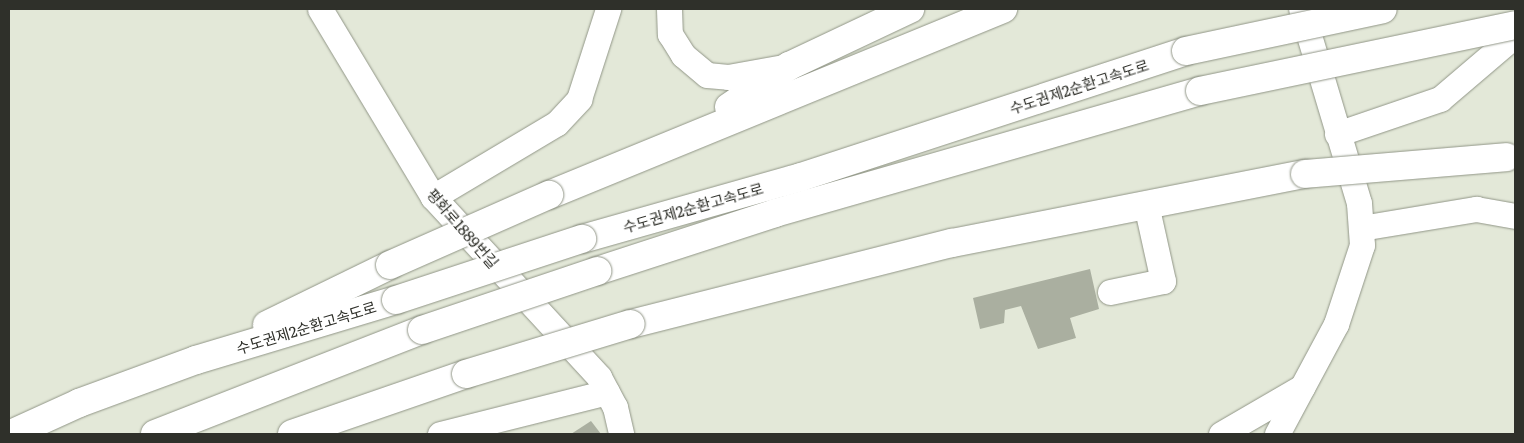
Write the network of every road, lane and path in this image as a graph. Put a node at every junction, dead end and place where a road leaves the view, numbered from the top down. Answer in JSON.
{"nodes":[{"id":1,"x":320,"y":9,"type":"edge"},
{"id":2,"x":608,"y":9,"type":"edge"},
{"id":3,"x":669,"y":9,"type":"edge"},
{"id":4,"x":910,"y":9,"type":"edge"},
{"id":5,"x":1003,"y":9,"type":"edge"},
{"id":6,"x":1301,"y":9,"type":"edge"},
{"id":7,"x":1384,"y":9,"type":"edge"},
{"id":8,"x":1515,"y":25,"type":"edge"},
{"id":9,"x":1515,"y":29,"type":"edge"},
{"id":10,"x":789,"y":66,"type":"junction"},
{"id":11,"x":1337,"y":134,"type":"junction"},
{"id":12,"x":686,"y":137,"type":"junction"},
{"id":13,"x":1511,"y":158,"type":"edge"},
{"id":14,"x":1238,"y":187,"type":"junction"},
{"id":15,"x":433,"y":197,"type":"junction"},
{"id":16,"x":1515,"y":216,"type":"edge"},
{"id":17,"x":1149,"y":218,"type":"junction"},
{"id":18,"x":1361,"y":228,"type":"junction"},
{"id":19,"x":1110,"y":292,"type":"dead end"},
{"id":20,"x":628,"y":331,"type":"junction"},
{"id":21,"x":196,"y":360,"type":"junction"},
{"id":22,"x":1302,"y":387,"type":"junction"},
{"id":23,"x":607,"y":392,"type":"junction"},
{"id":24,"x":11,"y":434,"type":"edge"},
{"id":25,"x":155,"y":434,"type":"edge"},
{"id":26,"x":292,"y":434,"type":"edge"},
{"id":27,"x":440,"y":434,"type":"edge"},
{"id":28,"x":621,"y":434,"type":"edge"},
{"id":29,"x":1221,"y":434,"type":"edge"},
{"id":30,"x":1277,"y":434,"type":"edge"}],
"edges":[{"from":1,"to":15,"type":"street","name":"평화로1889번길"},
{"from":2,"to":15,"type":"street"},
{"from":3,"to":10,"type":"street"},
{"from":4,"to":10,"type":"highway"},
{"from":5,"to":12,"type":"highway"},
{"from":6,"to":11,"type":"street"},
{"from":7,"to":21,"type":"highway","name":"수도권제2순환고속도로","bridge":true},
{"from":8,"to":25,"type":"highway","name":"수도권제2순환고속도로","bridge":true},
{"from":9,"to":11,"type":"street"},
{"from":10,"to":12,"type":"highway"},
{"from":11,"to":18,"type":"street"},
{"from":12,"to":21,"type":"highway","bridge":true},
{"from":13,"to":14,"type":"highway","bridge":true},
{"from":14,"to":17,"type":"highway"},
{"from":14,"to":20,"type":"highway"},
{"from":15,"to":23,"type":"street","name":"평화로1889번길"},
{"from":16,"to":18,"type":"street"},
{"from":17,"to":19,"type":"street"},
{"from":17,"to":20,"type":"highway"},
{"from":18,"to":22,"type":"street"},
{"from":20,"to":26,"type":"highway","bridge":true},
{"from":21,"to":24,"type":"highway","name":"수도권제2순환고속도로"},
{"from":22,"to":29,"type":"street"},
{"from":22,"to":30,"type":"street"},
{"from":23,"to":27,"type":"street"},
{"from":23,"to":28,"type":"street","name":"평화로1889번길"}]}
